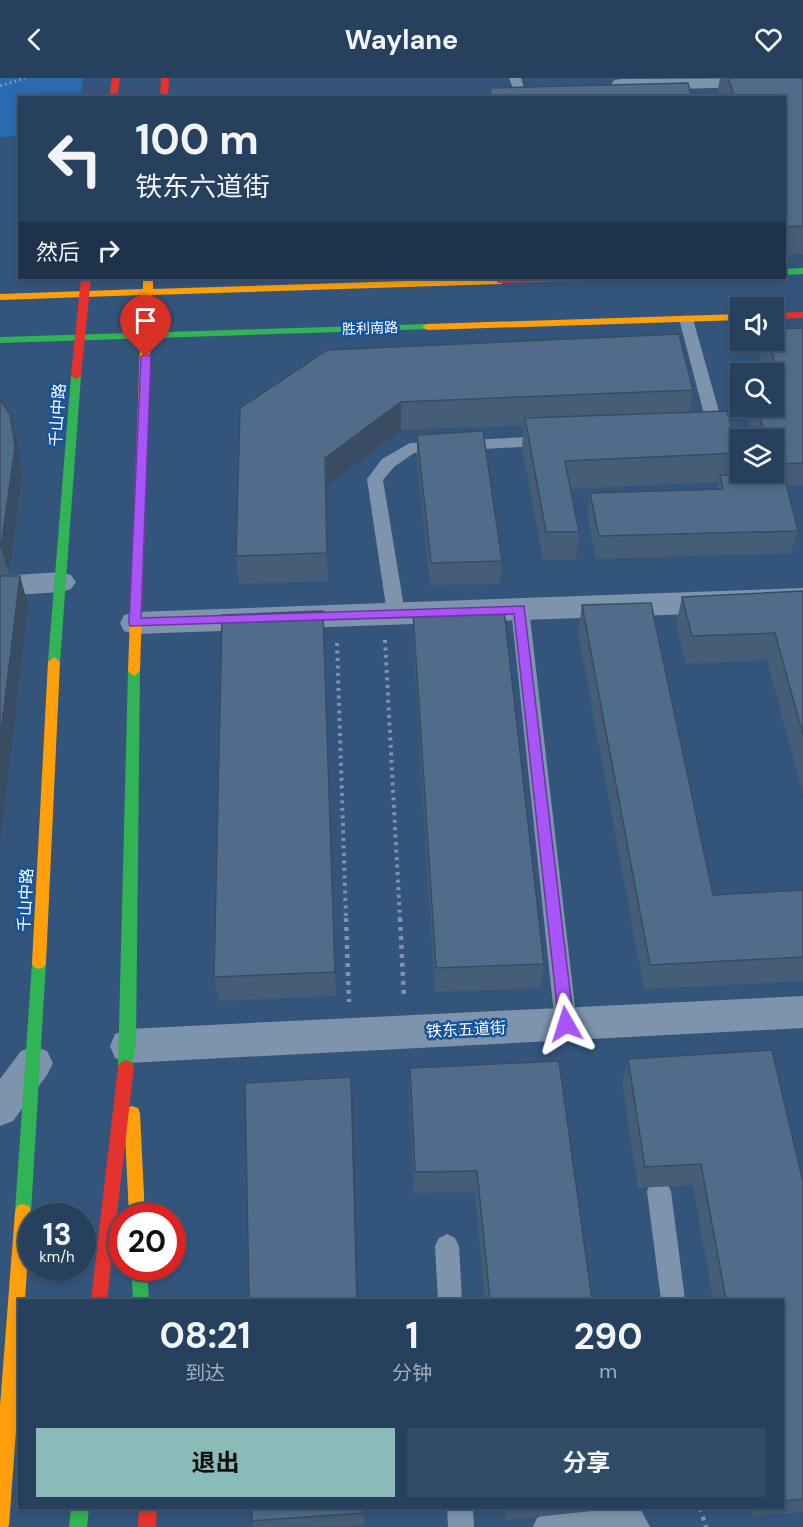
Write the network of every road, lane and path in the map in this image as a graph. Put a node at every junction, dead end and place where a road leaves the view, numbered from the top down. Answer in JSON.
{"nodes":[{"id":1,"x":25,"y":78,"type":"edge"},
{"id":2,"x":116,"y":78,"type":"edge"},
{"id":3,"x":165,"y":78,"type":"edge"},
{"id":4,"x":803,"y":79,"type":"edge"},
{"id":5,"x":517,"y":83,"type":"edge"},
{"id":6,"x":0,"y":86,"type":"edge"},
{"id":7,"x":601,"y":86,"type":"edge"},
{"id":8,"x":542,"y":87,"type":"edge"},
{"id":9,"x":113,"y":96,"type":"edge"},
{"id":10,"x":164,"y":96,"type":"edge"},
{"id":11,"x":803,"y":271,"type":"edge"},
{"id":12,"x":786,"y":272,"type":"edge"},
{"id":13,"x":87,"y":279,"type":"edge"},
{"id":14,"x":532,"y":279,"type":"edge"},
{"id":15,"x":147,"y":285,"type":"edge"},
{"id":16,"x":84,"y":294,"type":"junction"},
{"id":17,"x":0,"y":297,"type":"edge"},
{"id":18,"x":803,"y":315,"type":"edge"},
{"id":19,"x":784,"y":316,"type":"edge"},
{"id":20,"x":730,"y":317,"type":"edge"},
{"id":21,"x":686,"y":319,"type":"junction"},
{"id":22,"x":147,"y":334,"type":"junction"},
{"id":23,"x":79,"y":338,"type":"junction"},
{"id":24,"x":0,"y":340,"type":"edge"},
{"id":25,"x":693,"y":434,"type":"edge"},
{"id":26,"x":565,"y":440,"type":"edge"},
{"id":27,"x":61,"y":582,"type":"junction"},
{"id":28,"x":0,"y":586,"type":"edge"},
{"id":29,"x":803,"y":599,"type":"edge"},
{"id":30,"x":520,"y":609,"type":"junction"},
{"id":31,"x":389,"y":614,"type":"junction"},
{"id":32,"x":336,"y":616,"type":"junction"},
{"id":33,"x":135,"y":623,"type":"junction"},
{"id":34,"x":803,"y":1012,"type":"edge"},
{"id":35,"x":566,"y":1024,"type":"junction"},
{"id":36,"x":406,"y":1032,"type":"junction"},
{"id":37,"x":350,"y":1035,"type":"junction"},
{"id":38,"x":128,"y":1046,"type":"junction"},
{"id":39,"x":17,"y":1064,"type":"edge"},
{"id":40,"x":0,"y":1109,"type":"edge"},
{"id":41,"x":659,"y":1191,"type":"edge"},
{"id":42,"x":136,"y":1203,"type":"edge"},
{"id":43,"x":447,"y":1246,"type":"dead end"},
{"id":44,"x":5,"y":1268,"type":"dead end"},
{"id":45,"x":140,"y":1281,"type":"edge"},
{"id":46,"x":99,"y":1299,"type":"edge"},
{"id":47,"x":141,"y":1299,"type":"edge"},
{"id":48,"x":450,"y":1299,"type":"edge"},
{"id":49,"x":673,"y":1299,"type":"edge"},
{"id":50,"x":80,"y":1509,"type":"edge"},
{"id":51,"x":148,"y":1509,"type":"edge"},
{"id":52,"x":460,"y":1509,"type":"edge"},
{"id":53,"x":700,"y":1509,"type":"edge"},
{"id":54,"x":634,"y":1518,"type":"edge"},
{"id":55,"x":0,"y":1525,"type":"edge"},
{"id":56,"x":78,"y":1527,"type":"edge"},
{"id":57,"x":147,"y":1527,"type":"edge"},
{"id":58,"x":461,"y":1527,"type":"edge"},
{"id":59,"x":546,"y":1527,"type":"edge"},
{"id":60,"x":706,"y":1527,"type":"edge"}],
"edges":[{"from":1,"to":6,"type":"path"},
{"from":2,"to":9,"type":"main road"},
{"from":3,"to":10,"type":"main road"},
{"from":4,"to":7,"type":"street"},
{"from":5,"to":8,"type":"street"},
{"from":11,"to":12,"type":"main road"},
{"from":13,"to":16,"type":"main road","name":"千山中路"},
{"from":14,"to":15,"type":"main road"},
{"from":15,"to":16,"type":"main road"},
{"from":15,"to":22,"type":"main road"},
{"from":16,"to":17,"type":"main road"},
{"from":16,"to":23,"type":"main road","name":"千山中路"},
{"from":18,"to":19,"type":"main road"},
{"from":20,"to":21,"type":"main road","name":"胜利南路"},
{"from":21,"to":22,"type":"main road","name":"胜利南路"},
{"from":21,"to":25,"type":"lane"},
{"from":22,"to":23,"type":"main road","name":"胜利南路"},
{"from":22,"to":33,"type":"main road"},
{"from":23,"to":24,"type":"main road","name":"胜利南路"},
{"from":23,"to":27,"type":"main road","name":"千山中路"},
{"from":26,"to":31,"type":"lane"},
{"from":27,"to":28,"type":"street"},
{"from":27,"to":39,"type":"main road","name":"千山中路"},
{"from":29,"to":30,"type":"street"},
{"from":30,"to":31,"type":"street"},
{"from":30,"to":35,"type":"lane"},
{"from":31,"to":32,"type":"street"},
{"from":31,"to":36,"type":"path"},
{"from":32,"to":33,"type":"street"},
{"from":32,"to":37,"type":"path"},
{"from":33,"to":38,"type":"main road"},
{"from":34,"to":35,"type":"street","name":"铁东五道街"},
{"from":35,"to":36,"type":"street","name":"铁东五道街"},
{"from":36,"to":37,"type":"street","name":"铁东五道街"},
{"from":37,"to":38,"type":"street","name":"铁东五道街"},
{"from":38,"to":42,"type":"main road"},
{"from":38,"to":46,"type":"main road"},
{"from":39,"to":40,"type":"street"},
{"from":39,"to":44,"type":"main road"},
{"from":39,"to":55,"type":"main road","name":"千山中路"},
{"from":41,"to":49,"type":"lane"},
{"from":43,"to":48,"type":"lane"},
{"from":45,"to":47,"type":"main road"},
{"from":50,"to":56,"type":"main road"},
{"from":51,"to":57,"type":"main road"},
{"from":52,"to":58,"type":"lane"},
{"from":53,"to":60,"type":"path"},
{"from":54,"to":59,"type":"lane"}]}
